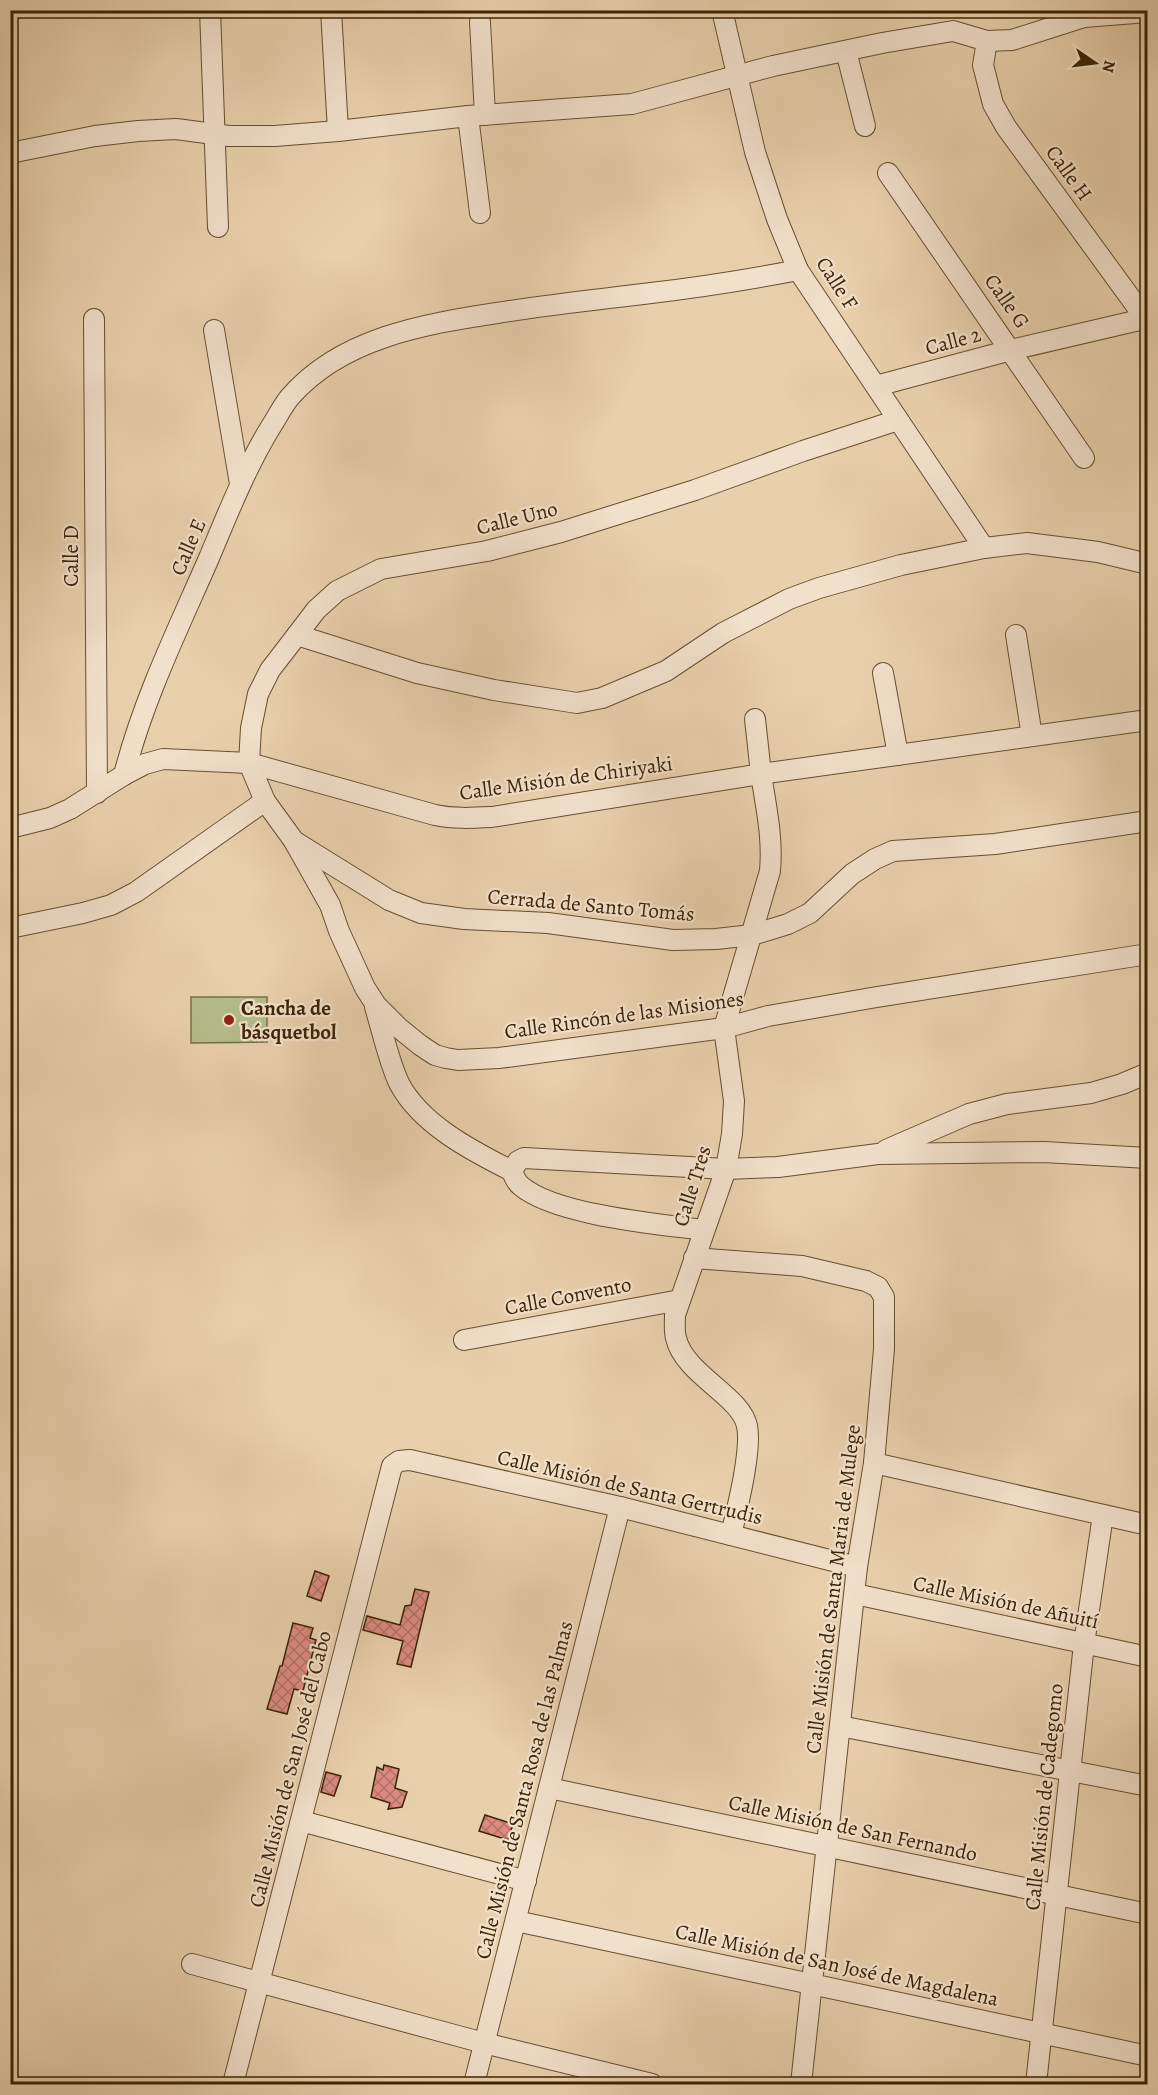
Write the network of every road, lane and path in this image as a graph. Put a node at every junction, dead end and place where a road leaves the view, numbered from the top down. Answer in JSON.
{"nodes":[{"id":1,"x":210,"y":10,"type":"edge"},
{"id":2,"x":331,"y":10,"type":"edge"},
{"id":3,"x":722,"y":10,"type":"edge"},
{"id":4,"x":1148,"y":12,"type":"edge"},
{"id":5,"x":480,"y":22,"type":"dead end"},
{"id":6,"x":987,"y":41,"type":"junction"},
{"id":7,"x":846,"y":51,"type":"junction"},
{"id":8,"x":738,"y":77,"type":"junction"},
{"id":9,"x":476,"y":116,"type":"junction"},
{"id":10,"x":865,"y":126,"type":"dead end"},
{"id":11,"x":338,"y":131,"type":"junction"},
{"id":12,"x":216,"y":134,"type":"junction"},
{"id":13,"x":10,"y":153,"type":"edge"},
{"id":14,"x":888,"y":173,"type":"dead end"},
{"id":15,"x":480,"y":213,"type":"dead end"},
{"id":16,"x":218,"y":227,"type":"dead end"},
{"id":17,"x":798,"y":270,"type":"junction"},
{"id":18,"x":94,"y":319,"type":"dead end"},
{"id":19,"x":1147,"y":319,"type":"edge"},
{"id":20,"x":214,"y":330,"type":"dead end"},
{"id":21,"x":1011,"y":350,"type":"junction"},
{"id":22,"x":876,"y":386,"type":"junction"},
{"id":23,"x":898,"y":420,"type":"junction"},
{"id":24,"x":1084,"y":458,"type":"dead end"},
{"id":25,"x":240,"y":484,"type":"junction"},
{"id":26,"x":984,"y":548,"type":"junction"},
{"id":27,"x":1148,"y":564,"type":"edge"},
{"id":28,"x":297,"y":635,"type":"junction"},
{"id":29,"x":1016,"y":635,"type":"dead end"},
{"id":30,"x":883,"y":673,"type":"dead end"},
{"id":31,"x":755,"y":719,"type":"dead end"},
{"id":32,"x":1148,"y":720,"type":"edge"},
{"id":33,"x":1032,"y":736,"type":"junction"},
{"id":34,"x":898,"y":755,"type":"junction"},
{"id":35,"x":249,"y":763,"type":"junction"},
{"id":36,"x":761,"y":774,"type":"junction"},
{"id":37,"x":124,"y":775,"type":"junction"},
{"id":38,"x":97,"y":793,"type":"junction"},
{"id":39,"x":265,"y":801,"type":"junction"},
{"id":40,"x":1148,"y":821,"type":"edge"},
{"id":41,"x":10,"y":828,"type":"edge"},
{"id":42,"x":294,"y":842,"type":"junction"},
{"id":43,"x":10,"y":928,"type":"edge"},
{"id":44,"x":752,"y":934,"type":"junction"},
{"id":45,"x":1148,"y":954,"type":"edge"},
{"id":46,"x":373,"y":1000,"type":"junction"},
{"id":47,"x":724,"y":1028,"type":"junction"},
{"id":48,"x":1148,"y":1073,"type":"edge"},
{"id":49,"x":878,"y":1154,"type":"junction"},
{"id":50,"x":1148,"y":1158,"type":"edge"},
{"id":51,"x":726,"y":1169,"type":"junction"},
{"id":52,"x":512,"y":1171,"type":"junction"},
{"id":53,"x":704,"y":1230,"type":"junction"},
{"id":54,"x":694,"y":1258,"type":"junction"},
{"id":55,"x":681,"y":1300,"type":"junction"},
{"id":56,"x":464,"y":1340,"type":"dead end"},
{"id":57,"x":874,"y":1462,"type":"junction"},
{"id":58,"x":392,"y":1466,"type":"joint"},
{"id":59,"x":620,"y":1507,"type":"junction"},
{"id":60,"x":1103,"y":1515,"type":"junction"},
{"id":61,"x":1148,"y":1525,"type":"edge"},
{"id":62,"x":731,"y":1535,"type":"junction"},
{"id":63,"x":857,"y":1567,"type":"junction"},
{"id":64,"x":855,"y":1594,"type":"junction"},
{"id":65,"x":1084,"y":1644,"type":"junction"},
{"id":66,"x":1148,"y":1657,"type":"edge"},
{"id":67,"x":840,"y":1726,"type":"junction"},
{"id":68,"x":1070,"y":1771,"type":"junction"},
{"id":69,"x":1148,"y":1786,"type":"edge"},
{"id":70,"x":549,"y":1788,"type":"junction"},
{"id":71,"x":301,"y":1821,"type":"junction"},
{"id":72,"x":827,"y":1847,"type":"junction"},
{"id":73,"x":526,"y":1881,"type":"junction"},
{"id":74,"x":1058,"y":1895,"type":"junction"},
{"id":75,"x":1148,"y":1914,"type":"edge"},
{"id":76,"x":516,"y":1921,"type":"junction"},
{"id":77,"x":192,"y":1964,"type":"dead end"},
{"id":78,"x":260,"y":1982,"type":"junction"},
{"id":79,"x":812,"y":1984,"type":"junction"},
{"id":80,"x":1043,"y":2034,"type":"junction"},
{"id":81,"x":484,"y":2043,"type":"junction"},
{"id":82,"x":1148,"y":2056,"type":"edge"},
{"id":83,"x":233,"y":2085,"type":"edge"},
{"id":84,"x":474,"y":2085,"type":"edge"},
{"id":85,"x":652,"y":2085,"type":"edge"},
{"id":86,"x":801,"y":2085,"type":"edge"},
{"id":87,"x":1036,"y":2085,"type":"edge"}],
"edges":[{"from":1,"to":12,"type":"street"},
{"from":2,"to":11,"type":"street"},
{"from":3,"to":8,"type":"street","name":"Calle F"},
{"from":4,"to":6,"type":"street"},
{"from":5,"to":9,"type":"street"},
{"from":6,"to":7,"type":"street"},
{"from":6,"to":19,"type":"street","name":"Calle H"},
{"from":7,"to":8,"type":"street"},
{"from":7,"to":10,"type":"street"},
{"from":8,"to":9,"type":"street"},
{"from":8,"to":17,"type":"street","name":"Calle F"},
{"from":9,"to":11,"type":"street"},
{"from":9,"to":15,"type":"street"},
{"from":11,"to":12,"type":"street"},
{"from":12,"to":13,"type":"street"},
{"from":12,"to":16,"type":"street"},
{"from":14,"to":21,"type":"street","name":"Calle G"},
{"from":17,"to":22,"type":"street","name":"Calle F"},
{"from":17,"to":25,"type":"street","name":"Calle E"},
{"from":18,"to":38,"type":"street","name":"Calle D"},
{"from":19,"to":21,"type":"street","name":"Calle 2"},
{"from":20,"to":25,"type":"street"},
{"from":21,"to":22,"type":"street","name":"Calle 2"},
{"from":21,"to":24,"type":"street","name":"Calle G"},
{"from":22,"to":23,"type":"street","name":"Calle F"},
{"from":23,"to":26,"type":"street","name":"Calle F"},
{"from":23,"to":28,"type":"street","name":"Calle Uno"},
{"from":25,"to":37,"type":"street","name":"Calle E"},
{"from":26,"to":27,"type":"street"},
{"from":26,"to":28,"type":"street"},
{"from":28,"to":35,"type":"street","name":"Calle Uno"},
{"from":29,"to":33,"type":"street"},
{"from":30,"to":34,"type":"street"},
{"from":31,"to":36,"type":"street","name":"Calle Tres"},
{"from":32,"to":33,"type":"street","name":"Calle Misión de Chiriyaki"},
{"from":33,"to":34,"type":"street","name":"Calle Misión de Chiriyaki"},
{"from":34,"to":36,"type":"street","name":"Calle Misión de Chiriyaki"},
{"from":35,"to":36,"type":"street","name":"Calle Misión de Chiriyaki"},
{"from":35,"to":37,"type":"street","name":"Calle Misión de Chiriyaki"},
{"from":35,"to":39,"type":"street","name":"Cerrada de Santo Tomás"},
{"from":36,"to":44,"type":"street","name":"Calle Tres"},
{"from":37,"to":38,"type":"street","name":"Calle Misión de Chiriyaki"},
{"from":38,"to":41,"type":"street","name":"Calle Misión de Chiriyaki"},
{"from":39,"to":42,"type":"street","name":"Cerrada de Santo Tomás"},
{"from":39,"to":43,"type":"street"},
{"from":40,"to":44,"type":"street","name":"Cerrada de Santo Tomás"},
{"from":42,"to":44,"type":"street","name":"Cerrada de Santo Tomás"},
{"from":42,"to":46,"type":"street","name":"Calle Rincón de las Misiones"},
{"from":44,"to":47,"type":"street","name":"Calle Tres"},
{"from":45,"to":47,"type":"street","name":"Calle Rincón de las Misiones"},
{"from":46,"to":47,"type":"street","name":"Calle Rincón de las Misiones"},
{"from":46,"to":52,"type":"street"},
{"from":47,"to":51,"type":"street","name":"Calle Tres"},
{"from":48,"to":49,"type":"street"},
{"from":49,"to":50,"type":"street"},
{"from":49,"to":51,"type":"street"},
{"from":51,"to":52,"type":"street"},
{"from":51,"to":53,"type":"street","name":"Calle Tres"},
{"from":52,"to":53,"type":"street"},
{"from":53,"to":54,"type":"street","name":"Calle Tres"},
{"from":54,"to":55,"type":"street","name":"Calle Tres"},
{"from":54,"to":57,"type":"street","name":"Calle Misión de Santa Maria de Mulege"},
{"from":55,"to":56,"type":"street","name":"Calle Convento"},
{"from":55,"to":62,"type":"street","name":"Calle Tres"},
{"from":57,"to":60,"type":"street"},
{"from":57,"to":63,"type":"street","name":"Calle Misión de Santa Maria de Mulege"},
{"from":58,"to":59,"type":"street","name":"Calle Misión de Santa Gertrudis"},
{"from":58,"to":71,"type":"street","name":"Calle Misión de San José del Cabo"},
{"from":59,"to":62,"type":"street","name":"Calle Misión de Santa Gertrudis"},
{"from":59,"to":70,"type":"street","name":"Calle Misión de Santa Rosa de las Palmas"},
{"from":60,"to":61,"type":"street"},
{"from":60,"to":65,"type":"street","name":"Calle Misión de Cadegomo"},
{"from":62,"to":63,"type":"street","name":"Calle Misión de Santa Gertrudis"},
{"from":63,"to":64,"type":"street","name":"Calle Misión de Santa Maria de Mulege"},
{"from":64,"to":65,"type":"street","name":"Calle Misión de Añuití"},
{"from":64,"to":67,"type":"street","name":"Calle Misión de Santa Maria de Mulege"},
{"from":65,"to":66,"type":"street","name":"Calle Misión de Añuití"},
{"from":65,"to":68,"type":"street","name":"Calle Misión de Cadegomo"},
{"from":67,"to":68,"type":"street"},
{"from":67,"to":72,"type":"street","name":"Calle Misión de Santa Maria de Mulege"},
{"from":68,"to":69,"type":"street"},
{"from":68,"to":74,"type":"street","name":"Calle Misión de Cadegomo"},
{"from":70,"to":72,"type":"street","name":"Calle Misión de San Fernando"},
{"from":70,"to":73,"type":"street","name":"Calle Misión de Santa Rosa de las Palmas"},
{"from":71,"to":73,"type":"street"},
{"from":71,"to":78,"type":"street","name":"Calle Misión de San José del Cabo"},
{"from":72,"to":74,"type":"street","name":"Calle Misión de San Fernando"},
{"from":72,"to":79,"type":"street","name":"Calle Misión de Santa Maria de Mulege"},
{"from":73,"to":76,"type":"street","name":"Calle Misión de Santa Rosa de las Palmas"},
{"from":74,"to":75,"type":"street","name":"Calle Misión de San Fernando"},
{"from":74,"to":80,"type":"street","name":"Calle Misión de Cadegomo"},
{"from":76,"to":79,"type":"street","name":"Calle Misión de San José de Magdalena"},
{"from":76,"to":81,"type":"street","name":"Calle Misión de Santa Rosa de las Palmas"},
{"from":77,"to":78,"type":"street"},
{"from":78,"to":81,"type":"street"},
{"from":78,"to":83,"type":"street","name":"Calle Misión de San José del Cabo"},
{"from":79,"to":80,"type":"street","name":"Calle Misión de San José de Magdalena"},
{"from":79,"to":86,"type":"street","name":"Calle Misión de Santa Maria de Mulege"},
{"from":80,"to":82,"type":"street","name":"Calle Misión de San José de Magdalena"},
{"from":80,"to":87,"type":"street","name":"Calle Misión de Cadegomo"},
{"from":81,"to":84,"type":"street","name":"Calle Misión de Santa Rosa de las Palmas"},
{"from":81,"to":85,"type":"street"}]}
